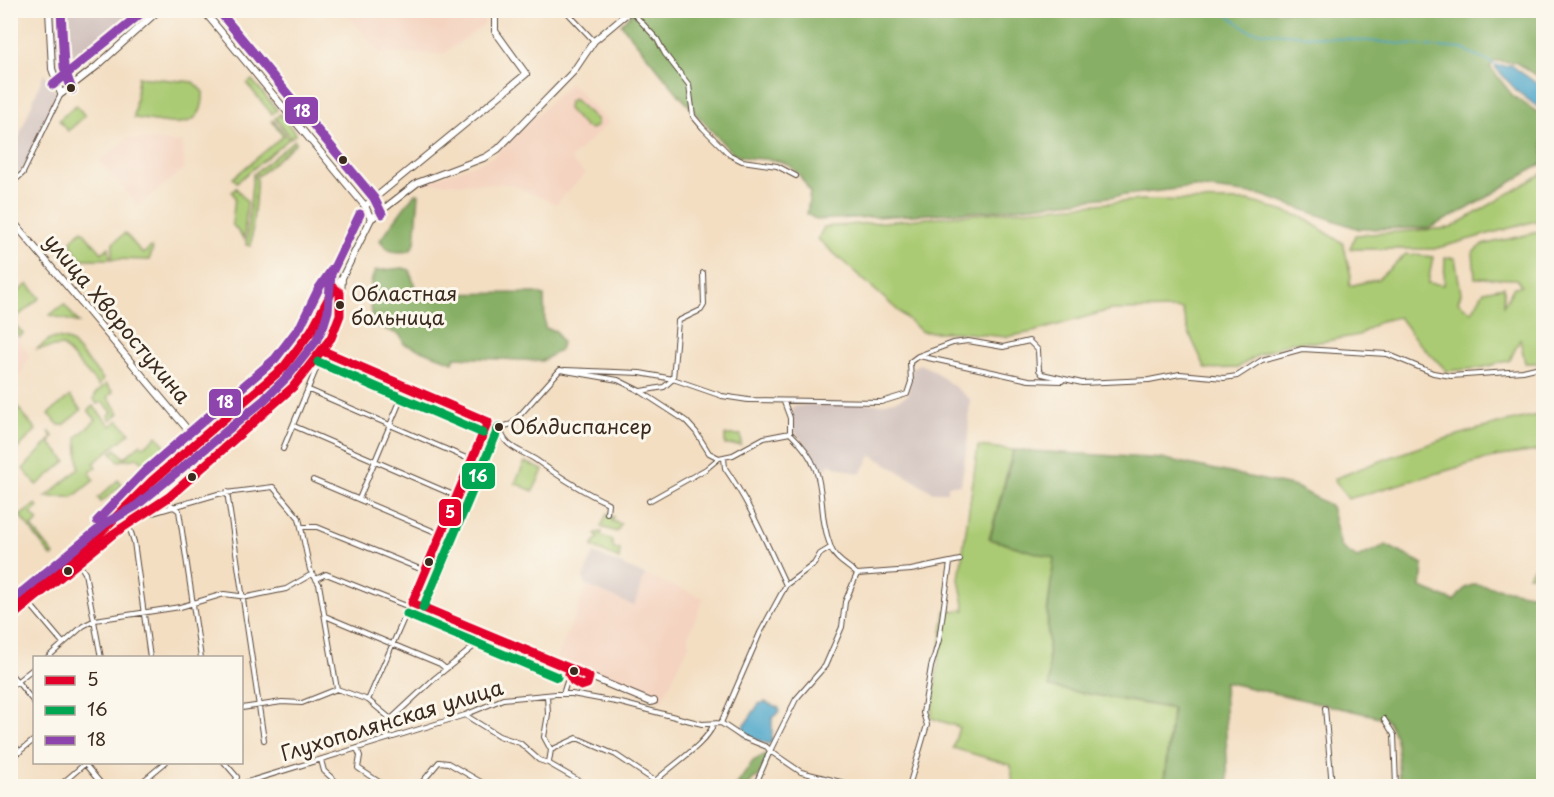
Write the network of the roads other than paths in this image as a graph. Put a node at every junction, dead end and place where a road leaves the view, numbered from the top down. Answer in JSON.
{"nodes":[{"id":1,"x":49,"y":10,"type":"edge"},
{"id":2,"x":165,"y":10,"type":"edge"},
{"id":3,"x":495,"y":10,"type":"edge"},
{"id":4,"x":565,"y":10,"type":"edge"},
{"id":5,"x":203,"y":11,"type":"edge"},
{"id":6,"x":631,"y":11,"type":"edge"},
{"id":7,"x":157,"y":13,"type":"edge"},
{"id":8,"x":594,"y":41,"type":"junction"},
{"id":9,"x":61,"y":94,"type":"junction"},
{"id":10,"x":796,"y":177,"type":"dead end"},
{"id":11,"x":10,"y":185,"type":"edge"},
{"id":12,"x":365,"y":206,"type":"junction"},
{"id":13,"x":10,"y":218,"type":"edge"},
{"id":14,"x":371,"y":219,"type":"junction"},
{"id":15,"x":17,"y":226,"type":"junction"},
{"id":16,"x":11,"y":231,"type":"edge"},
{"id":17,"x":703,"y":273,"type":"dead end"},
{"id":18,"x":342,"y":278,"type":"junction"},
{"id":19,"x":334,"y":288,"type":"junction"},
{"id":20,"x":341,"y":296,"type":"junction"},
{"id":21,"x":311,"y":331,"type":"junction"},
{"id":22,"x":324,"y":349,"type":"junction"},
{"id":23,"x":918,"y":356,"type":"junction"},
{"id":24,"x":1544,"y":366,"type":"edge"},
{"id":25,"x":565,"y":370,"type":"junction"},
{"id":26,"x":673,"y":379,"type":"junction"},
{"id":27,"x":1070,"y":382,"type":"junction"},
{"id":28,"x":406,"y":387,"type":"junction"},
{"id":29,"x":309,"y":390,"type":"junction"},
{"id":30,"x":640,"y":391,"type":"junction"},
{"id":31,"x":257,"y":392,"type":"junction"},
{"id":32,"x":783,"y":402,"type":"junction"},
{"id":33,"x":272,"y":409,"type":"junction"},
{"id":34,"x":489,"y":422,"type":"junction"},
{"id":35,"x":390,"y":425,"type":"junction"},
{"id":36,"x":294,"y":426,"type":"junction"},
{"id":37,"x":501,"y":427,"type":"junction"},
{"id":38,"x":790,"y":433,"type":"junction"},
{"id":39,"x":198,"y":442,"type":"junction"},
{"id":40,"x":283,"y":449,"type":"dead end"},
{"id":41,"x":709,"y":453,"type":"junction"},
{"id":42,"x":721,"y":458,"type":"junction"},
{"id":43,"x":375,"y":460,"type":"junction"},
{"id":44,"x":471,"y":460,"type":"junction"},
{"id":45,"x":709,"y":466,"type":"junction"},
{"id":46,"x":313,"y":480,"type":"dead end"},
{"id":47,"x":227,"y":492,"type":"junction"},
{"id":48,"x":456,"y":496,"type":"junction"},
{"id":49,"x":164,"y":499,"type":"junction"},
{"id":50,"x":359,"y":499,"type":"junction"},
{"id":51,"x":649,"y":501,"type":"dead end"},
{"id":52,"x":174,"y":505,"type":"junction"},
{"id":53,"x":127,"y":506,"type":"junction"},
{"id":54,"x":607,"y":513,"type":"dead end"},
{"id":55,"x":140,"y":517,"type":"junction"},
{"id":56,"x":128,"y":523,"type":"junction"},
{"id":57,"x":303,"y":527,"type":"junction"},
{"id":58,"x":440,"y":534,"type":"junction"},
{"id":59,"x":830,"y":546,"type":"junction"},
{"id":60,"x":960,"y":560,"type":"dead end"},
{"id":61,"x":78,"y":562,"type":"junction"},
{"id":62,"x":950,"y":563,"type":"junction"},
{"id":63,"x":425,"y":571,"type":"junction"},
{"id":64,"x":312,"y":574,"type":"junction"},
{"id":65,"x":857,"y":574,"type":"junction"},
{"id":66,"x":316,"y":579,"type":"junction"},
{"id":67,"x":786,"y":585,"type":"junction"},
{"id":68,"x":242,"y":596,"type":"junction"},
{"id":69,"x":29,"y":603,"type":"junction"},
{"id":70,"x":194,"y":603,"type":"junction"},
{"id":71,"x":410,"y":605,"type":"junction"},
{"id":72,"x":10,"y":608,"type":"edge"},
{"id":73,"x":143,"y":612,"type":"junction"},
{"id":74,"x":325,"y":616,"type":"junction"},
{"id":75,"x":10,"y":618,"type":"edge"},
{"id":76,"x":95,"y":621,"type":"junction"},
{"id":77,"x":487,"y":636,"type":"junction"},
{"id":78,"x":63,"y":643,"type":"junction"},
{"id":79,"x":392,"y":643,"type":"junction"},
{"id":80,"x":51,"y":656,"type":"edge"},
{"id":81,"x":101,"y":656,"type":"edge"},
{"id":82,"x":150,"y":656,"type":"edge"},
{"id":83,"x":201,"y":656,"type":"edge"},
{"id":84,"x":33,"y":669,"type":"edge"},
{"id":85,"x":446,"y":669,"type":"junction"},
{"id":86,"x":571,"y":669,"type":"junction"},
{"id":87,"x":10,"y":673,"type":"edge"},
{"id":88,"x":18,"y":681,"type":"junction"},
{"id":89,"x":10,"y":687,"type":"edge"},
{"id":90,"x":337,"y":689,"type":"junction"},
{"id":91,"x":563,"y":693,"type":"junction"},
{"id":92,"x":547,"y":695,"type":"junction"},
{"id":93,"x":368,"y":700,"type":"junction"},
{"id":94,"x":33,"y":701,"type":"edge"},
{"id":95,"x":654,"y":701,"type":"dead end"},
{"id":96,"x":260,"y":704,"type":"junction"},
{"id":97,"x":243,"y":708,"type":"edge"},
{"id":98,"x":1325,"y":708,"type":"dead end"},
{"id":99,"x":465,"y":715,"type":"junction"},
{"id":100,"x":391,"y":719,"type":"junction"},
{"id":101,"x":1384,"y":719,"type":"dead end"},
{"id":102,"x":721,"y":723,"type":"junction"},
{"id":103,"x":713,"y":725,"type":"junction"},
{"id":104,"x":387,"y":739,"type":"junction"},
{"id":105,"x":10,"y":740,"type":"edge"},
{"id":106,"x":264,"y":740,"type":"dead end"},
{"id":107,"x":33,"y":741,"type":"edge"},
{"id":108,"x":357,"y":748,"type":"junction"},
{"id":109,"x":769,"y":749,"type":"junction"},
{"id":110,"x":551,"y":750,"type":"junction"},
{"id":111,"x":20,"y":752,"type":"junction"},
{"id":112,"x":10,"y":759,"type":"edge"},
{"id":113,"x":321,"y":760,"type":"junction"},
{"id":114,"x":548,"y":763,"type":"junction"},
{"id":115,"x":84,"y":764,"type":"edge"},
{"id":116,"x":86,"y":764,"type":"edge"},
{"id":117,"x":164,"y":764,"type":"edge"},
{"id":118,"x":226,"y":764,"type":"edge"},
{"id":119,"x":656,"y":781,"type":"junction"},
{"id":120,"x":58,"y":786,"type":"edge"},
{"id":121,"x":103,"y":786,"type":"edge"},
{"id":122,"x":137,"y":786,"type":"edge"},
{"id":123,"x":234,"y":786,"type":"edge"},
{"id":124,"x":341,"y":786,"type":"edge"},
{"id":125,"x":385,"y":786,"type":"edge"},
{"id":126,"x":419,"y":786,"type":"edge"},
{"id":127,"x":488,"y":786,"type":"edge"},
{"id":128,"x":588,"y":786,"type":"edge"},
{"id":129,"x":650,"y":786,"type":"edge"},
{"id":130,"x":755,"y":786,"type":"edge"},
{"id":131,"x":856,"y":786,"type":"edge"},
{"id":132,"x":909,"y":786,"type":"edge"},
{"id":133,"x":1332,"y":786,"type":"edge"},
{"id":134,"x":1396,"y":786,"type":"edge"}],
"edges":[{"from":1,"to":9,"type":"street"},
{"from":2,"to":7,"type":"street"},
{"from":3,"to":12,"type":"street"},
{"from":4,"to":8,"type":"street"},
{"from":5,"to":12,"type":"street"},
{"from":6,"to":8,"type":"street"},
{"from":6,"to":10,"type":"street"},
{"from":7,"to":9,"type":"street"},
{"from":8,"to":14,"type":"street"},
{"from":9,"to":11,"type":"street"},
{"from":12,"to":14,"type":"street"},
{"from":13,"to":15,"type":"street","name":"улица Хворостухина"},
{"from":14,"to":18,"type":"street"},
{"from":15,"to":16,"type":"street"},
{"from":15,"to":39,"type":"street","name":"улица Хворостухина"},
{"from":17,"to":26,"type":"street"},
{"from":18,"to":19,"type":"street"},
{"from":18,"to":20,"type":"street"},
{"from":19,"to":20,"type":"street"},
{"from":19,"to":21,"type":"street"},
{"from":20,"to":22,"type":"street"},
{"from":21,"to":22,"type":"street"},
{"from":21,"to":31,"type":"street"},
{"from":22,"to":28,"type":"street"},
{"from":22,"to":29,"type":"street"},
{"from":22,"to":33,"type":"street"},
{"from":23,"to":27,"type":"street"},
{"from":23,"to":27,"type":"street"},
{"from":23,"to":32,"type":"street"},
{"from":24,"to":27,"type":"street"},
{"from":25,"to":26,"type":"street"},
{"from":25,"to":30,"type":"street"},
{"from":25,"to":37,"type":"street"},
{"from":26,"to":30,"type":"street"},
{"from":26,"to":32,"type":"street"},
{"from":28,"to":34,"type":"street"},
{"from":28,"to":35,"type":"street"},
{"from":29,"to":35,"type":"street"},
{"from":29,"to":36,"type":"street"},
{"from":30,"to":41,"type":"street"},
{"from":31,"to":33,"type":"street"},
{"from":31,"to":39,"type":"street"},
{"from":32,"to":38,"type":"street"},
{"from":33,"to":49,"type":"street"},
{"from":34,"to":37,"type":"street"},
{"from":34,"to":44,"type":"street"},
{"from":35,"to":43,"type":"street"},
{"from":35,"to":44,"type":"street"},
{"from":36,"to":40,"type":"street"},
{"from":36,"to":43,"type":"street"},
{"from":37,"to":54,"type":"street"},
{"from":38,"to":42,"type":"street"},
{"from":38,"to":59,"type":"street"},
{"from":39,"to":53,"type":"street"},
{"from":41,"to":42,"type":"street"},
{"from":41,"to":45,"type":"street"},
{"from":42,"to":45,"type":"street"},
{"from":42,"to":67,"type":"street"},
{"from":43,"to":48,"type":"street"},
{"from":43,"to":50,"type":"street"},
{"from":44,"to":48,"type":"street"},
{"from":45,"to":51,"type":"street"},
{"from":46,"to":50,"type":"street"},
{"from":47,"to":52,"type":"street"},
{"from":47,"to":57,"type":"street"},
{"from":47,"to":68,"type":"street"},
{"from":48,"to":58,"type":"street"},
{"from":49,"to":52,"type":"street"},
{"from":49,"to":55,"type":"street"},
{"from":50,"to":58,"type":"street"},
{"from":52,"to":55,"type":"street"},
{"from":52,"to":70,"type":"street"},
{"from":53,"to":55,"type":"street"},
{"from":53,"to":72,"type":"street"},
{"from":55,"to":56,"type":"street"},
{"from":56,"to":61,"type":"street"},
{"from":56,"to":73,"type":"street"},
{"from":57,"to":63,"type":"street"},
{"from":57,"to":64,"type":"street"},
{"from":58,"to":63,"type":"street"},
{"from":59,"to":65,"type":"street"},
{"from":59,"to":67,"type":"street"},
{"from":60,"to":62,"type":"street"},
{"from":61,"to":69,"type":"street"},
{"from":61,"to":76,"type":"street"},
{"from":62,"to":65,"type":"street"},
{"from":62,"to":132,"type":"street"},
{"from":63,"to":71,"type":"street"},
{"from":64,"to":66,"type":"street"},
{"from":64,"to":68,"type":"street"},
{"from":65,"to":109,"type":"street"},
{"from":66,"to":71,"type":"street"},
{"from":66,"to":74,"type":"street"},
{"from":67,"to":102,"type":"street"},
{"from":68,"to":70,"type":"street"},
{"from":68,"to":96,"type":"street"},
{"from":69,"to":75,"type":"street"},
{"from":69,"to":78,"type":"street"},
{"from":70,"to":73,"type":"street"},
{"from":70,"to":83,"type":"street"},
{"from":71,"to":77,"type":"street"},
{"from":71,"to":79,"type":"street"},
{"from":73,"to":76,"type":"street"},
{"from":73,"to":82,"type":"street"},
{"from":74,"to":79,"type":"street"},
{"from":74,"to":90,"type":"street"},
{"from":76,"to":78,"type":"street"},
{"from":76,"to":81,"type":"street"},
{"from":77,"to":85,"type":"street"},
{"from":77,"to":86,"type":"street"},
{"from":78,"to":80,"type":"street"},
{"from":79,"to":85,"type":"street"},
{"from":79,"to":93,"type":"street"},
{"from":84,"to":88,"type":"street"},
{"from":85,"to":100,"type":"street"},
{"from":86,"to":91,"type":"street"},
{"from":86,"to":95,"type":"street"},
{"from":87,"to":88,"type":"street"},
{"from":88,"to":89,"type":"street"},
{"from":88,"to":94,"type":"street"},
{"from":90,"to":93,"type":"street"},
{"from":90,"to":96,"type":"street"},
{"from":91,"to":92,"type":"street","name":"Глухополянская улица"},
{"from":91,"to":103,"type":"street","name":"Глухополянская улица"},
{"from":92,"to":99,"type":"street","name":"Глухополянская улица"},
{"from":92,"to":110,"type":"street"},
{"from":93,"to":100,"type":"street"},
{"from":96,"to":97,"type":"street"},
{"from":96,"to":106,"type":"street"},
{"from":98,"to":133,"type":"street"},
{"from":99,"to":104,"type":"street","name":"Глухополянская улица"},
{"from":99,"to":114,"type":"street"},
{"from":100,"to":104,"type":"street"},
{"from":101,"to":134,"type":"street"},
{"from":102,"to":103,"type":"street","name":"Глухополянская улица"},
{"from":102,"to":109,"type":"street"},
{"from":103,"to":119,"type":"street"},
{"from":104,"to":108,"type":"street","name":"Глухополянская улица"},
{"from":105,"to":111,"type":"street"},
{"from":107,"to":111,"type":"street"},
{"from":108,"to":113,"type":"street","name":"Глухополянская улица"},
{"from":108,"to":125,"type":"street"},
{"from":109,"to":130,"type":"street"},
{"from":109,"to":131,"type":"street"},
{"from":110,"to":114,"type":"street"},
{"from":110,"to":119,"type":"street"},
{"from":111,"to":112,"type":"street"},
{"from":113,"to":123,"type":"street","name":"Глухополянская улица"},
{"from":113,"to":124,"type":"street"},
{"from":114,"to":128,"type":"street"},
{"from":115,"to":120,"type":"street"},
{"from":116,"to":121,"type":"street"},
{"from":117,"to":122,"type":"street"},
{"from":118,"to":123,"type":"street"},
{"from":119,"to":129,"type":"street"},
{"from":126,"to":127,"type":"street"}]}
